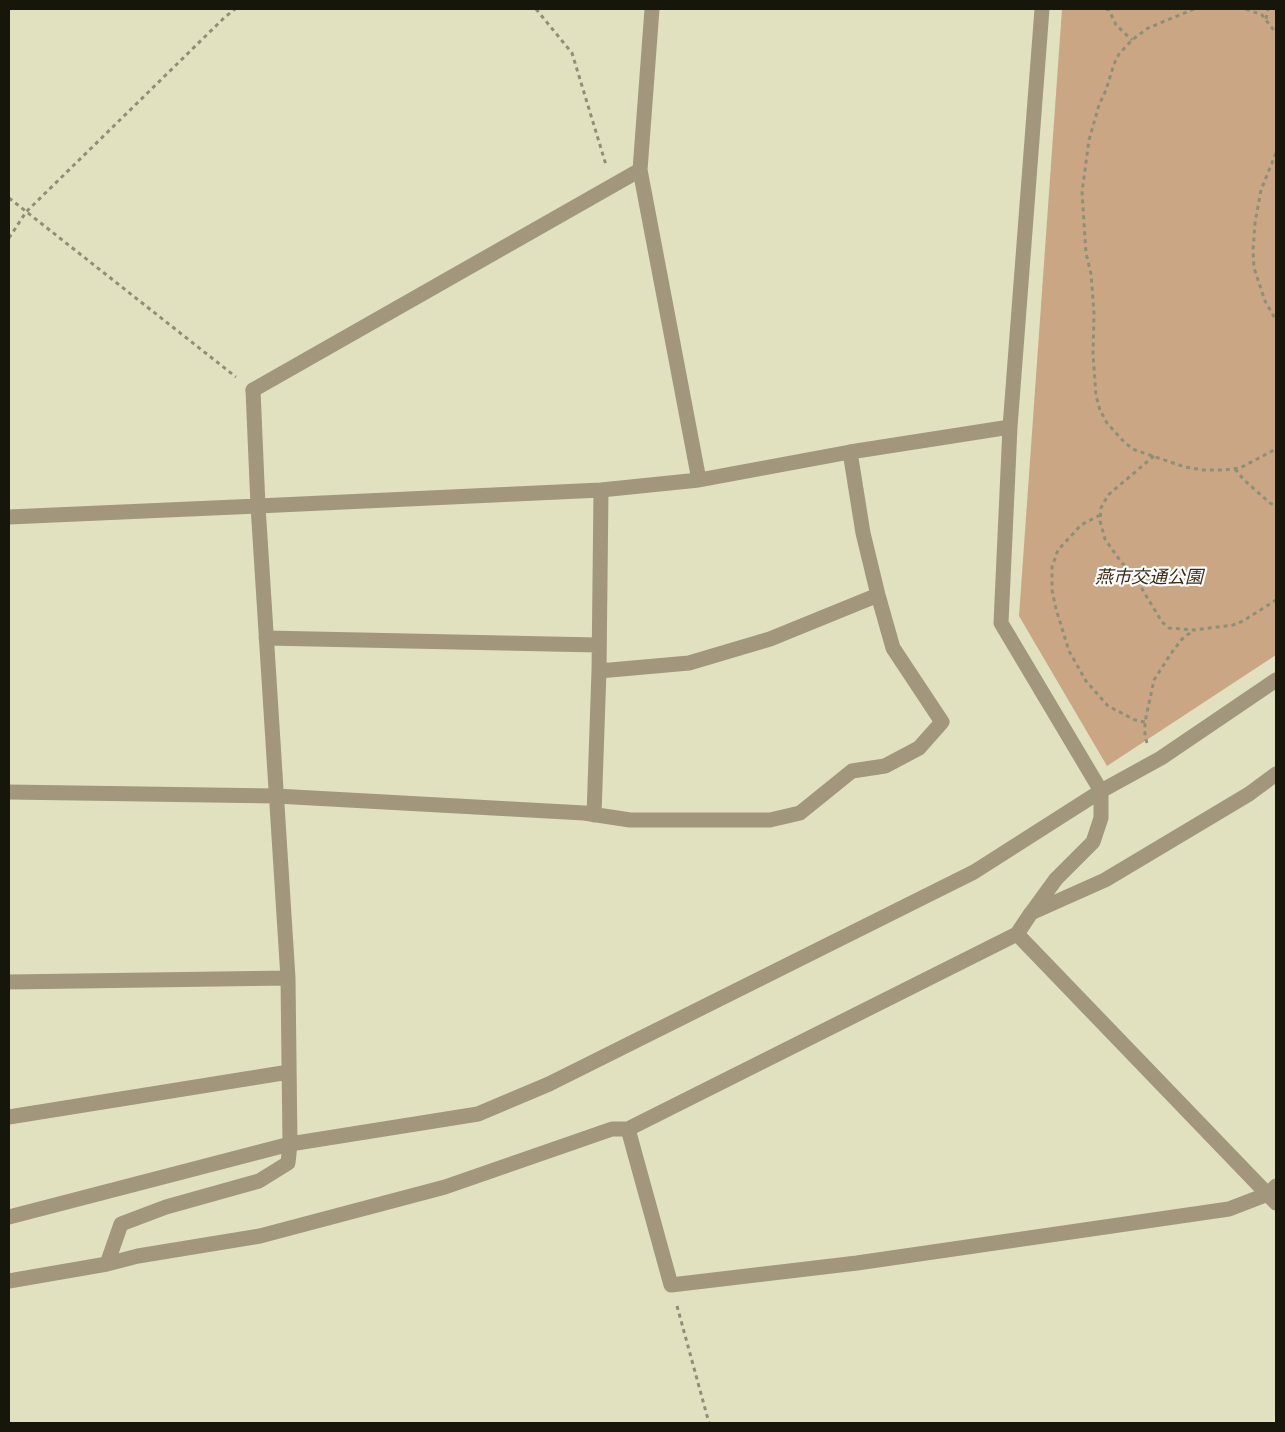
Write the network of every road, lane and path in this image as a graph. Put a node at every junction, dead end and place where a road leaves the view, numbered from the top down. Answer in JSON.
{"nodes":[{"id":1,"x":235,"y":9,"type":"edge"},
{"id":2,"x":536,"y":9,"type":"edge"},
{"id":3,"x":652,"y":9,"type":"edge"},
{"id":4,"x":1042,"y":9,"type":"edge"},
{"id":5,"x":1106,"y":9,"type":"edge"},
{"id":6,"x":1194,"y":9,"type":"edge"},
{"id":7,"x":1246,"y":9,"type":"edge"},
{"id":8,"x":1268,"y":9,"type":"edge"},
{"id":9,"x":1266,"y":20,"type":"junction"},
{"id":10,"x":1276,"y":33,"type":"edge"},
{"id":11,"x":1132,"y":40,"type":"junction"},
{"id":12,"x":1276,"y":152,"type":"edge"},
{"id":13,"x":640,"y":170,"type":"junction"},
{"id":14,"x":613,"y":186,"type":"junction"},
{"id":15,"x":9,"y":198,"type":"edge"},
{"id":16,"x":26,"y":212,"type":"junction"},
{"id":17,"x":9,"y":238,"type":"edge"},
{"id":18,"x":1276,"y":320,"type":"edge"},
{"id":19,"x":253,"y":390,"type":"junction"},
{"id":20,"x":1010,"y":427,"type":"junction"},
{"id":21,"x":1276,"y":448,"type":"edge"},
{"id":22,"x":850,"y":452,"type":"junction"},
{"id":23,"x":1154,"y":456,"type":"junction"},
{"id":24,"x":1235,"y":469,"type":"junction"},
{"id":25,"x":698,"y":480,"type":"junction"},
{"id":26,"x":601,"y":490,"type":"junction"},
{"id":27,"x":258,"y":506,"type":"junction"},
{"id":28,"x":1276,"y":506,"type":"edge"},
{"id":29,"x":1100,"y":514,"type":"junction"},
{"id":30,"x":9,"y":517,"type":"edge"},
{"id":31,"x":878,"y":595,"type":"junction"},
{"id":32,"x":1276,"y":600,"type":"edge"},
{"id":33,"x":1194,"y":630,"type":"junction"},
{"id":34,"x":266,"y":638,"type":"junction"},
{"id":35,"x":598,"y":645,"type":"junction"},
{"id":36,"x":599,"y":671,"type":"junction"},
{"id":37,"x":1276,"y":680,"type":"edge"},
{"id":38,"x":1145,"y":722,"type":"junction"},
{"id":39,"x":1154,"y":762,"type":"junction"},
{"id":40,"x":1276,"y":774,"type":"edge"},
{"id":41,"x":1101,"y":791,"type":"junction"},
{"id":42,"x":9,"y":792,"type":"edge"},
{"id":43,"x":276,"y":796,"type":"junction"},
{"id":44,"x":594,"y":815,"type":"junction"},
{"id":45,"x":1031,"y":913,"type":"junction"},
{"id":46,"x":1018,"y":934,"type":"junction"},
{"id":47,"x":288,"y":978,"type":"junction"},
{"id":48,"x":9,"y":982,"type":"edge"},
{"id":49,"x":289,"y":1072,"type":"junction"},
{"id":50,"x":9,"y":1117,"type":"edge"},
{"id":51,"x":628,"y":1129,"type":"junction"},
{"id":52,"x":290,"y":1144,"type":"junction"},
{"id":53,"x":1274,"y":1194,"type":"edge"},
{"id":54,"x":9,"y":1217,"type":"edge"},
{"id":55,"x":107,"y":1264,"type":"junction"},
{"id":56,"x":9,"y":1281,"type":"edge"},
{"id":57,"x":671,"y":1285,"type":"junction"},
{"id":58,"x":709,"y":1423,"type":"edge"}],
"edges":[{"from":1,"to":16,"type":"path"},
{"from":2,"to":14,"type":"path"},
{"from":3,"to":13,"type":"street"},
{"from":4,"to":20,"type":"street"},
{"from":5,"to":11,"type":"path"},
{"from":6,"to":11,"type":"path"},
{"from":7,"to":9,"type":"path"},
{"from":8,"to":9,"type":"path"},
{"from":9,"to":10,"type":"path"},
{"from":11,"to":23,"type":"path"},
{"from":12,"to":18,"type":"path"},
{"from":13,"to":14,"type":"street"},
{"from":13,"to":25,"type":"street"},
{"from":14,"to":19,"type":"street"},
{"from":15,"to":16,"type":"path"},
{"from":16,"to":17,"type":"path"},
{"from":16,"to":19,"type":"path"},
{"from":19,"to":27,"type":"street"},
{"from":20,"to":22,"type":"street"},
{"from":20,"to":41,"type":"street"},
{"from":21,"to":24,"type":"path"},
{"from":22,"to":25,"type":"street"},
{"from":22,"to":31,"type":"street"},
{"from":23,"to":24,"type":"path"},
{"from":23,"to":29,"type":"path"},
{"from":24,"to":28,"type":"path"},
{"from":25,"to":26,"type":"street"},
{"from":26,"to":27,"type":"street"},
{"from":26,"to":35,"type":"street"},
{"from":27,"to":30,"type":"street"},
{"from":27,"to":34,"type":"street"},
{"from":29,"to":33,"type":"path"},
{"from":29,"to":38,"type":"path"},
{"from":31,"to":36,"type":"street"},
{"from":31,"to":44,"type":"street"},
{"from":32,"to":33,"type":"path"},
{"from":33,"to":38,"type":"path"},
{"from":34,"to":35,"type":"street"},
{"from":34,"to":43,"type":"street"},
{"from":35,"to":36,"type":"street"},
{"from":36,"to":44,"type":"street"},
{"from":37,"to":39,"type":"street"},
{"from":38,"to":39,"type":"path"},
{"from":39,"to":41,"type":"street"},
{"from":40,"to":45,"type":"street"},
{"from":41,"to":45,"type":"street"},
{"from":41,"to":52,"type":"street"},
{"from":42,"to":43,"type":"street"},
{"from":43,"to":44,"type":"street"},
{"from":43,"to":47,"type":"street"},
{"from":45,"to":46,"type":"street"},
{"from":46,"to":51,"type":"street"},
{"from":46,"to":53,"type":"street"},
{"from":47,"to":48,"type":"street"},
{"from":47,"to":49,"type":"street"},
{"from":49,"to":50,"type":"street"},
{"from":49,"to":52,"type":"street"},
{"from":51,"to":55,"type":"street"},
{"from":51,"to":57,"type":"street"},
{"from":52,"to":54,"type":"street"},
{"from":52,"to":55,"type":"street"},
{"from":53,"to":57,"type":"street"},
{"from":55,"to":56,"type":"street"},
{"from":57,"to":58,"type":"path"}]}
